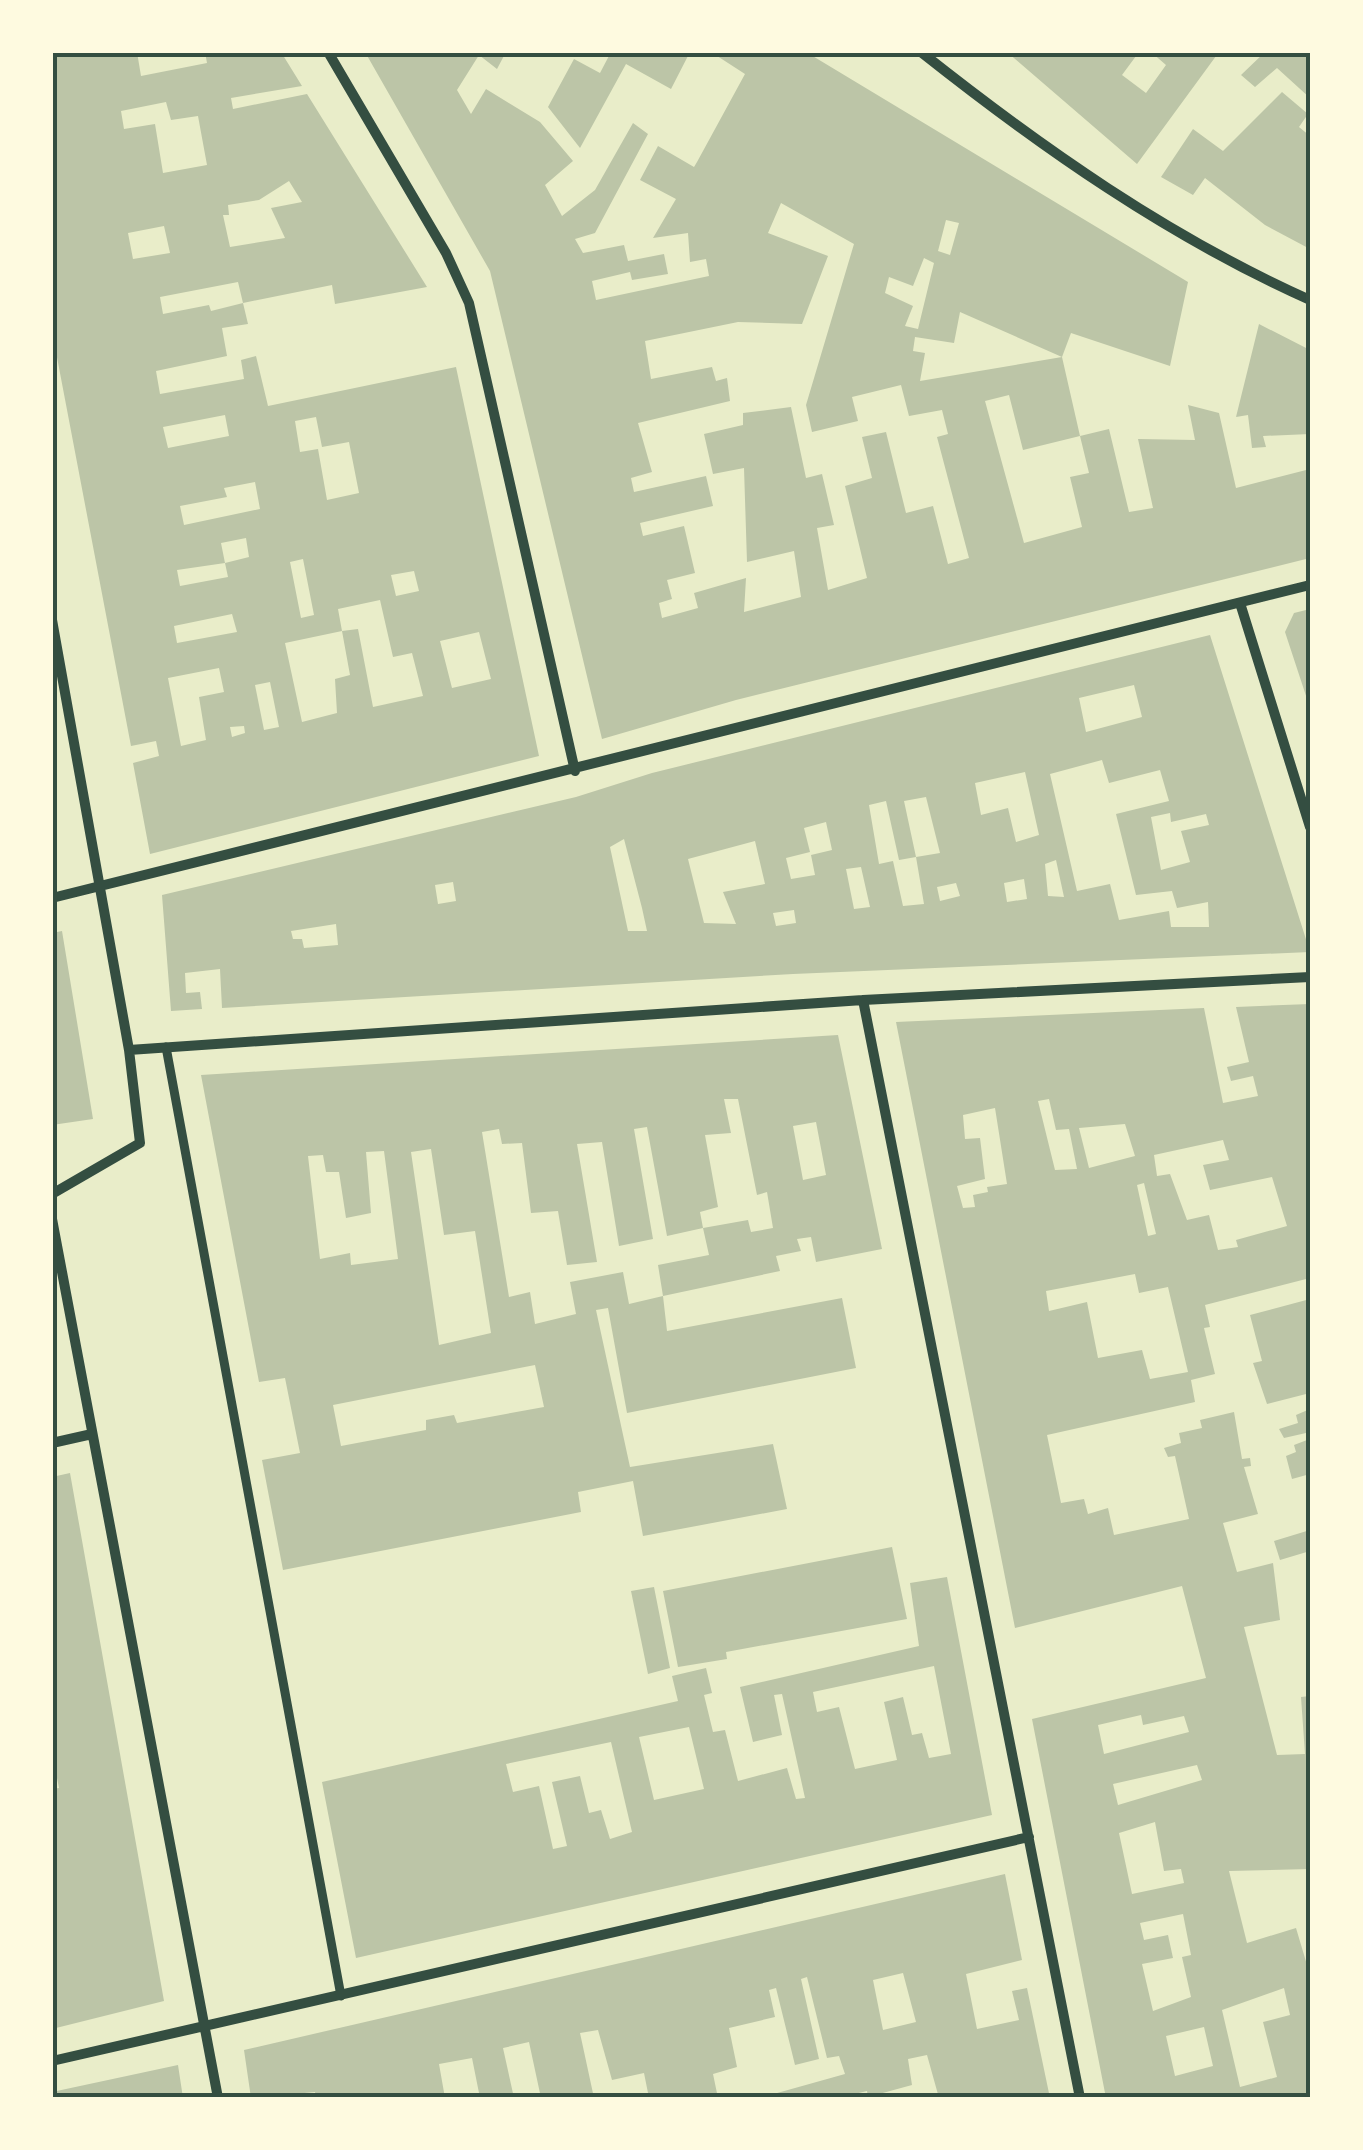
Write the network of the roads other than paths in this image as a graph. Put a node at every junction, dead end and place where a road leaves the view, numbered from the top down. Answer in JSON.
{"nodes":[{"id":1,"x":328,"y":52,"type":"edge"},
{"id":2,"x":921,"y":52,"type":"edge"},
{"id":3,"x":1310,"y":300,"type":"edge"},
{"id":4,"x":1310,"y":585,"type":"edge"},
{"id":5,"x":1240,"y":604,"type":"junction"},
{"id":6,"x":52,"y":620,"type":"edge"},
{"id":7,"x":575,"y":770,"type":"junction"},
{"id":8,"x":1310,"y":827,"type":"edge"},
{"id":9,"x":101,"y":889,"type":"junction"},
{"id":10,"x":52,"y":898,"type":"edge"},
{"id":11,"x":1310,"y":977,"type":"edge"},
{"id":12,"x":863,"y":1000,"type":"junction"},
{"id":13,"x":166,"y":1046,"type":"junction"},
{"id":14,"x":129,"y":1050,"type":"junction"},
{"id":15,"x":52,"y":1194,"type":"edge"},
{"id":16,"x":52,"y":1219,"type":"edge"},
{"id":17,"x":92,"y":1434,"type":"junction"},
{"id":18,"x":52,"y":1443,"type":"edge"},
{"id":19,"x":1029,"y":1837,"type":"junction"},
{"id":20,"x":340,"y":1996,"type":"junction"},
{"id":21,"x":205,"y":2024,"type":"junction"},
{"id":22,"x":52,"y":2060,"type":"edge"},
{"id":23,"x":218,"y":2098,"type":"edge"},
{"id":24,"x":1080,"y":2098,"type":"edge"}],
"edges":[{"from":1,"to":7,"type":"street"},
{"from":2,"to":3,"type":"street"},
{"from":4,"to":5,"type":"street"},
{"from":5,"to":7,"type":"street"},
{"from":5,"to":8,"type":"street"},
{"from":6,"to":9,"type":"street"},
{"from":7,"to":9,"type":"street"},
{"from":9,"to":10,"type":"street"},
{"from":9,"to":14,"type":"street"},
{"from":11,"to":12,"type":"street"},
{"from":12,"to":13,"type":"street"},
{"from":12,"to":19,"type":"street"},
{"from":13,"to":14,"type":"street"},
{"from":13,"to":20,"type":"street"},
{"from":14,"to":15,"type":"street"},
{"from":16,"to":17,"type":"street"},
{"from":17,"to":18,"type":"street"},
{"from":17,"to":21,"type":"street"},
{"from":19,"to":20,"type":"street"},
{"from":19,"to":24,"type":"street"},
{"from":20,"to":21,"type":"street"},
{"from":21,"to":22,"type":"street"},
{"from":21,"to":23,"type":"street"}]}
